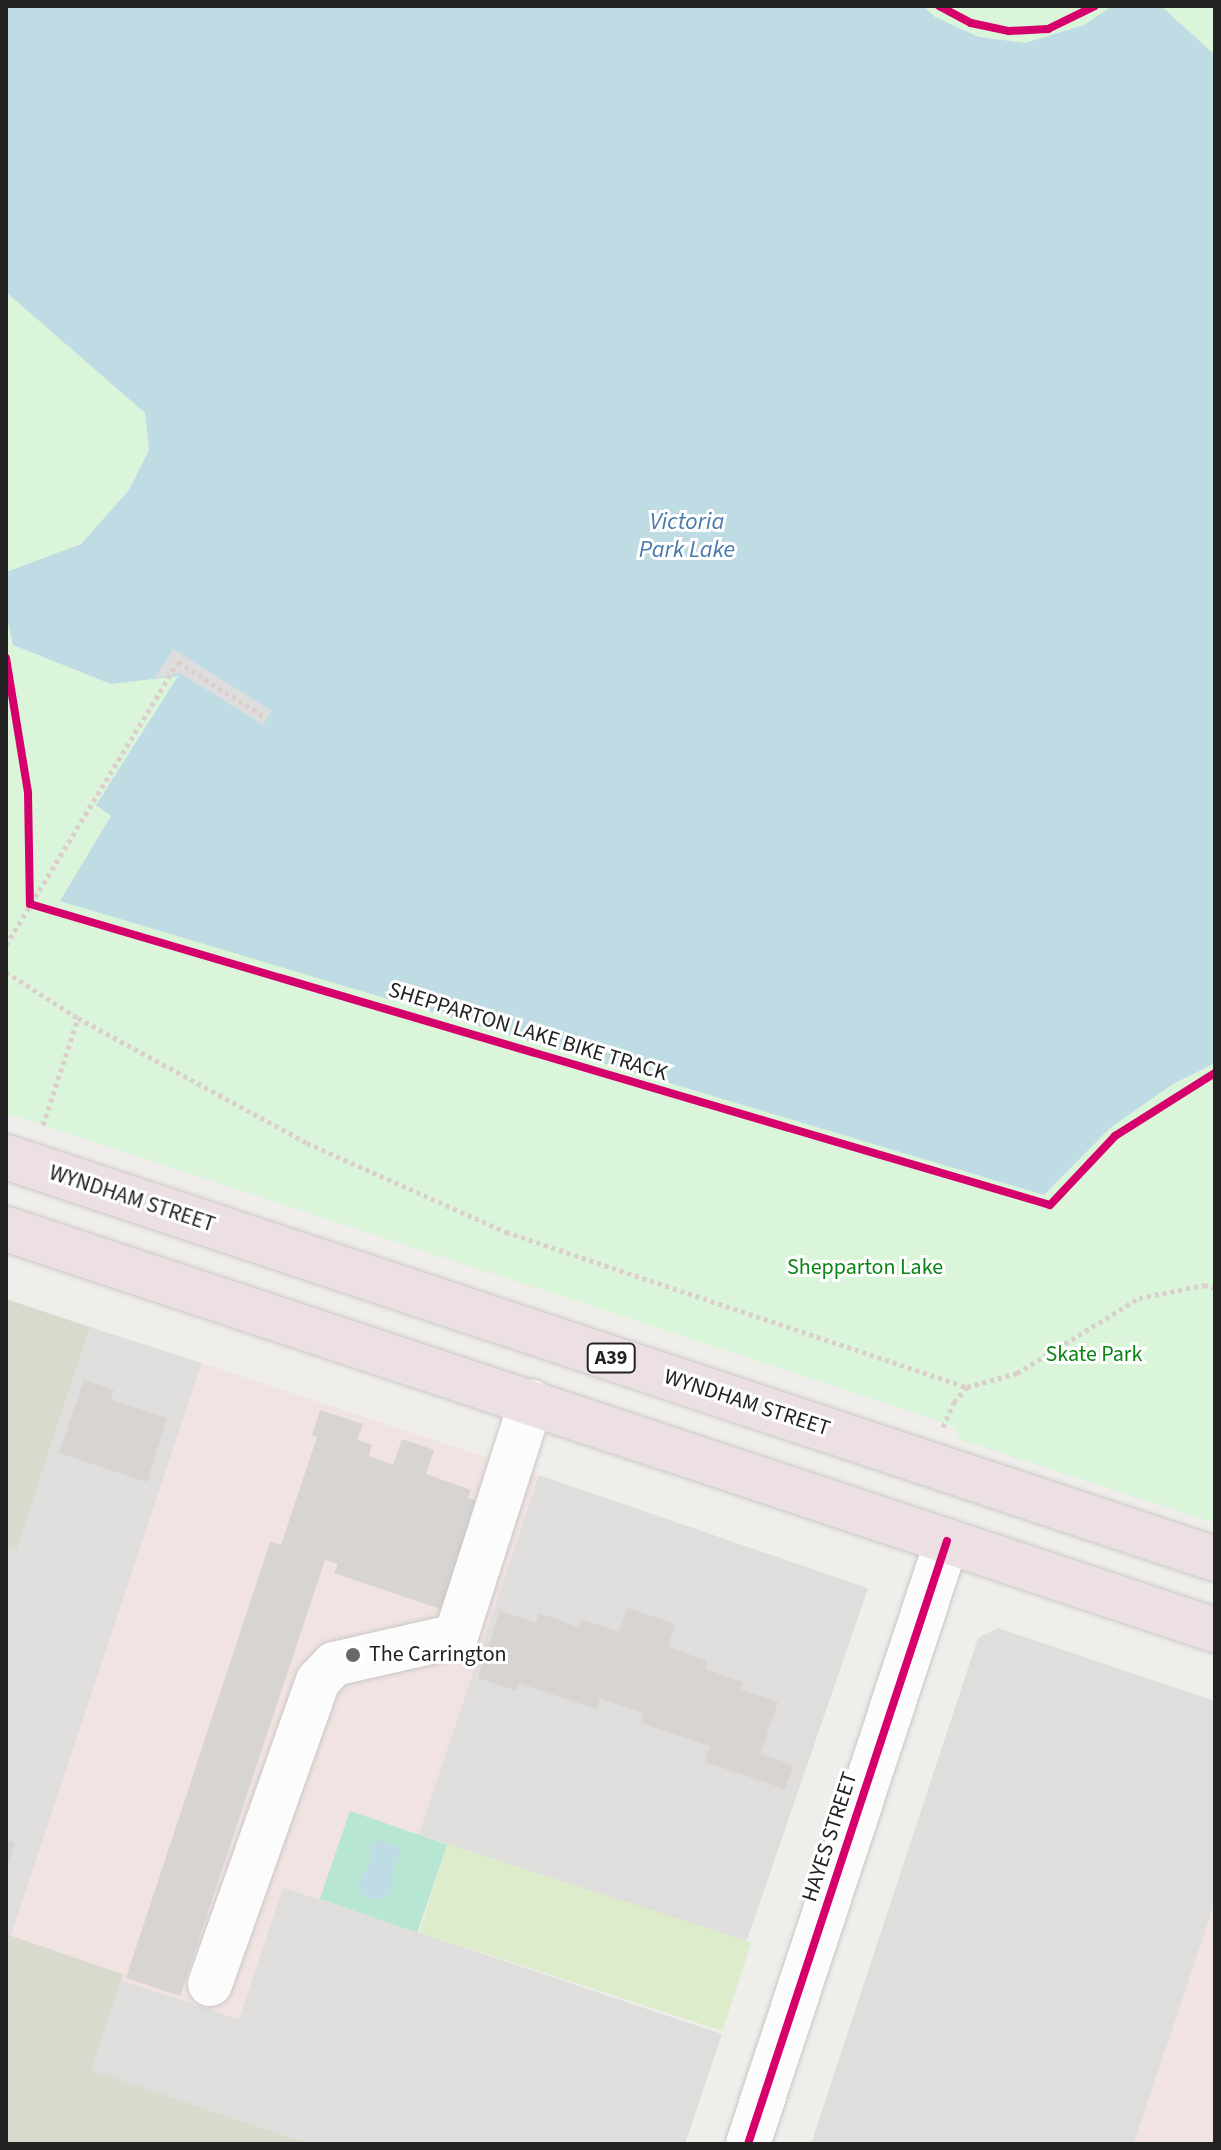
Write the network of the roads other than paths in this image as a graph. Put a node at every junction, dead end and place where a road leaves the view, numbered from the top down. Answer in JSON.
{"nodes":[{"id":1,"x":6,"y":1157,"type":"edge"},
{"id":2,"x":6,"y":1229,"type":"edge"},
{"id":3,"x":531,"y":1402,"type":"junction"},
{"id":4,"x":969,"y":1477,"type":"junction"},
{"id":5,"x":947,"y":1541,"type":"junction"},
{"id":6,"x":1215,"y":1559,"type":"edge"},
{"id":7,"x":1215,"y":1630,"type":"edge"},
{"id":8,"x":210,"y":1984,"type":"dead end"},
{"id":9,"x":748,"y":2144,"type":"edge"}],
"edges":[{"from":1,"to":4,"type":"highway","name":"WYNDHAM STREET","number":"A39"},
{"from":2,"to":3,"type":"highway"},
{"from":3,"to":5,"type":"highway"},
{"from":3,"to":8,"type":"street"},
{"from":4,"to":5,"type":"highway"},
{"from":4,"to":6,"type":"highway","name":"WYNDHAM STREET","number":"A39"},
{"from":5,"to":7,"type":"highway"},
{"from":5,"to":9,"type":"street","name":"HAYES STREET"}]}
